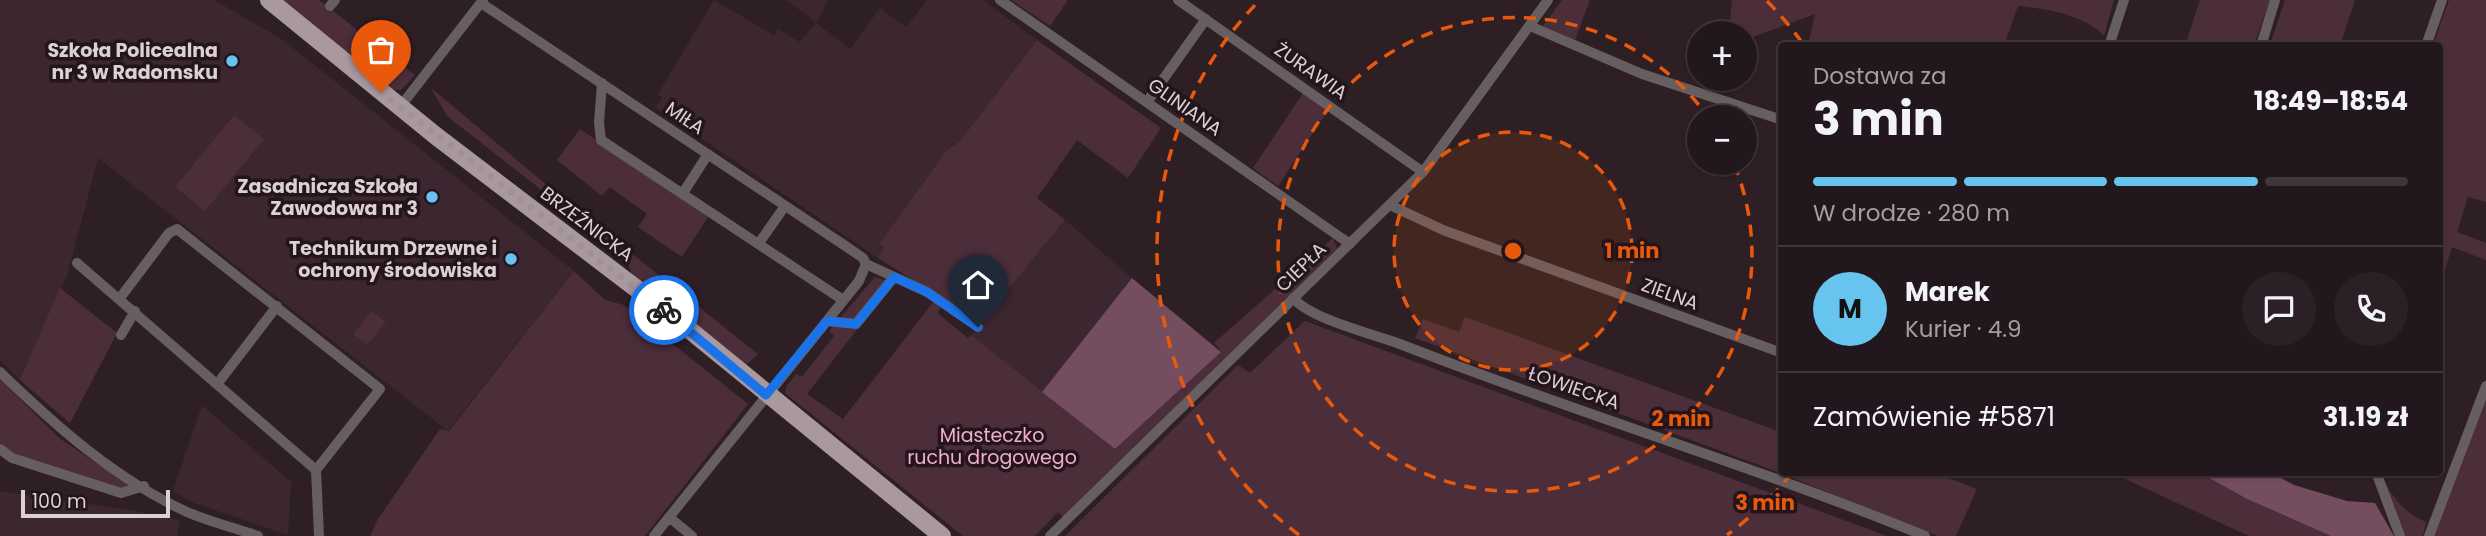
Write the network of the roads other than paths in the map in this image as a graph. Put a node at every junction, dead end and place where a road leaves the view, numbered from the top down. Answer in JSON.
{"nodes":[{"id":1,"x":269,"y":0,"type":"edge"},
{"id":2,"x":1000,"y":0,"type":"edge"},
{"id":3,"x":1178,"y":0,"type":"edge"},
{"id":4,"x":1548,"y":0,"type":"edge"},
{"id":5,"x":2124,"y":0,"type":"edge"},
{"id":6,"x":2275,"y":0,"type":"edge"},
{"id":7,"x":2442,"y":0,"type":"edge"},
{"id":8,"x":482,"y":1,"type":"edge"},
{"id":9,"x":1206,"y":19,"type":"junction"},
{"id":10,"x":1530,"y":26,"type":"junction"},
{"id":11,"x":2110,"y":42,"type":"edge"},
{"id":12,"x":2262,"y":42,"type":"edge"},
{"id":13,"x":2427,"y":42,"type":"edge"},
{"id":14,"x":602,"y":83,"type":"junction"},
{"id":15,"x":1147,"y":102,"type":"junction"},
{"id":16,"x":400,"y":107,"type":"junction"},
{"id":17,"x":1778,"y":119,"type":"edge"},
{"id":18,"x":708,"y":154,"type":"junction"},
{"id":19,"x":1423,"y":172,"type":"junction"},
{"id":20,"x":683,"y":193,"type":"junction"},
{"id":21,"x":1390,"y":205,"type":"junction"},
{"id":22,"x":785,"y":206,"type":"junction"},
{"id":23,"x":759,"y":243,"type":"junction"},
{"id":24,"x":1350,"y":244,"type":"junction"},
{"id":25,"x":76,"y":262,"type":"dead end"},
{"id":26,"x":866,"y":264,"type":"junction"},
{"id":27,"x":894,"y":277,"type":"junction"},
{"id":28,"x":120,"y":298,"type":"junction"},
{"id":29,"x":1293,"y":298,"type":"junction"},
{"id":30,"x":843,"y":300,"type":"junction"},
{"id":31,"x":277,"y":306,"type":"junction"},
{"id":32,"x":135,"y":311,"type":"junction"},
{"id":33,"x":827,"y":321,"type":"junction"},
{"id":34,"x":978,"y":327,"type":"dead end"},
{"id":35,"x":121,"y":335,"type":"dead end"},
{"id":36,"x":1778,"y":352,"type":"edge"},
{"id":37,"x":0,"y":372,"type":"edge"},
{"id":38,"x":218,"y":383,"type":"junction"},
{"id":39,"x":2486,"y":386,"type":"edge"},
{"id":40,"x":766,"y":395,"type":"junction"},
{"id":41,"x":0,"y":449,"type":"edge"},
{"id":42,"x":316,"y":470,"type":"junction"},
{"id":43,"x":2378,"y":476,"type":"edge"},
{"id":44,"x":144,"y":486,"type":"junction"},
{"id":45,"x":669,"y":517,"type":"junction"},
{"id":46,"x":258,"y":536,"type":"edge"},
{"id":47,"x":319,"y":536,"type":"edge"},
{"id":48,"x":654,"y":536,"type":"edge"},
{"id":49,"x":692,"y":536,"type":"edge"},
{"id":50,"x":942,"y":536,"type":"edge"},
{"id":51,"x":1050,"y":536,"type":"edge"},
{"id":52,"x":1925,"y":536,"type":"edge"},
{"id":53,"x":2400,"y":536,"type":"edge"},
{"id":54,"x":2428,"y":536,"type":"edge"}],
"edges":[{"from":1,"to":16,"type":"main road","name":"BRZEŹNICKA"},
{"from":2,"to":15,"type":"street","name":"GLINIANA"},
{"from":3,"to":9,"type":"street","name":"ŻURAWIA"},
{"from":4,"to":10,"type":"street","name":"CIEPŁA"},
{"from":5,"to":11,"type":"street"},
{"from":6,"to":12,"type":"street"},
{"from":7,"to":13,"type":"street"},
{"from":8,"to":14,"type":"street","name":"MIŁA"},
{"from":8,"to":16,"type":"street"},
{"from":9,"to":15,"type":"street"},
{"from":9,"to":19,"type":"street","name":"ŻURAWIA"},
{"from":10,"to":17,"type":"street"},
{"from":10,"to":19,"type":"street","name":"CIEPŁA"},
{"from":14,"to":18,"type":"street","name":"MIŁA"},
{"from":14,"to":20,"type":"street"},
{"from":15,"to":24,"type":"street","name":"GLINIANA"},
{"from":16,"to":40,"type":"main road","name":"BRZEŹNICKA"},
{"from":18,"to":20,"type":"street"},
{"from":18,"to":22,"type":"street","name":"MIŁA"},
{"from":19,"to":21,"type":"street","name":"CIEPŁA"},
{"from":20,"to":23,"type":"street"},
{"from":21,"to":24,"type":"street","name":"CIEPŁA"},
{"from":21,"to":36,"type":"street","name":"ZIELNA"},
{"from":22,"to":23,"type":"street"},
{"from":22,"to":26,"type":"street","name":"MIŁA"},
{"from":23,"to":30,"type":"street"},
{"from":24,"to":29,"type":"street","name":"CIEPŁA"},
{"from":25,"to":28,"type":"street"},
{"from":26,"to":27,"type":"street","name":"MIŁA"},
{"from":26,"to":30,"type":"street"},
{"from":27,"to":33,"type":"street"},
{"from":27,"to":34,"type":"street","name":"MIŁA"},
{"from":28,"to":31,"type":"street"},
{"from":28,"to":32,"type":"street"},
{"from":29,"to":51,"type":"street","name":"CIEPŁA"},
{"from":29,"to":52,"type":"street","name":"ŁOWIECKA"},
{"from":30,"to":33,"type":"street"},
{"from":31,"to":38,"type":"street"},
{"from":31,"to":42,"type":"street"},
{"from":32,"to":35,"type":"street"},
{"from":32,"to":38,"type":"street"},
{"from":33,"to":40,"type":"street"},
{"from":37,"to":44,"type":"street"},
{"from":38,"to":42,"type":"street"},
{"from":39,"to":54,"type":"street"},
{"from":40,"to":45,"type":"street"},
{"from":40,"to":50,"type":"main road","name":"BRZEŹNICKA"},
{"from":41,"to":44,"type":"street"},
{"from":42,"to":47,"type":"street"},
{"from":43,"to":53,"type":"street"},
{"from":44,"to":46,"type":"street"},
{"from":45,"to":48,"type":"street"},
{"from":45,"to":49,"type":"street"}]}
